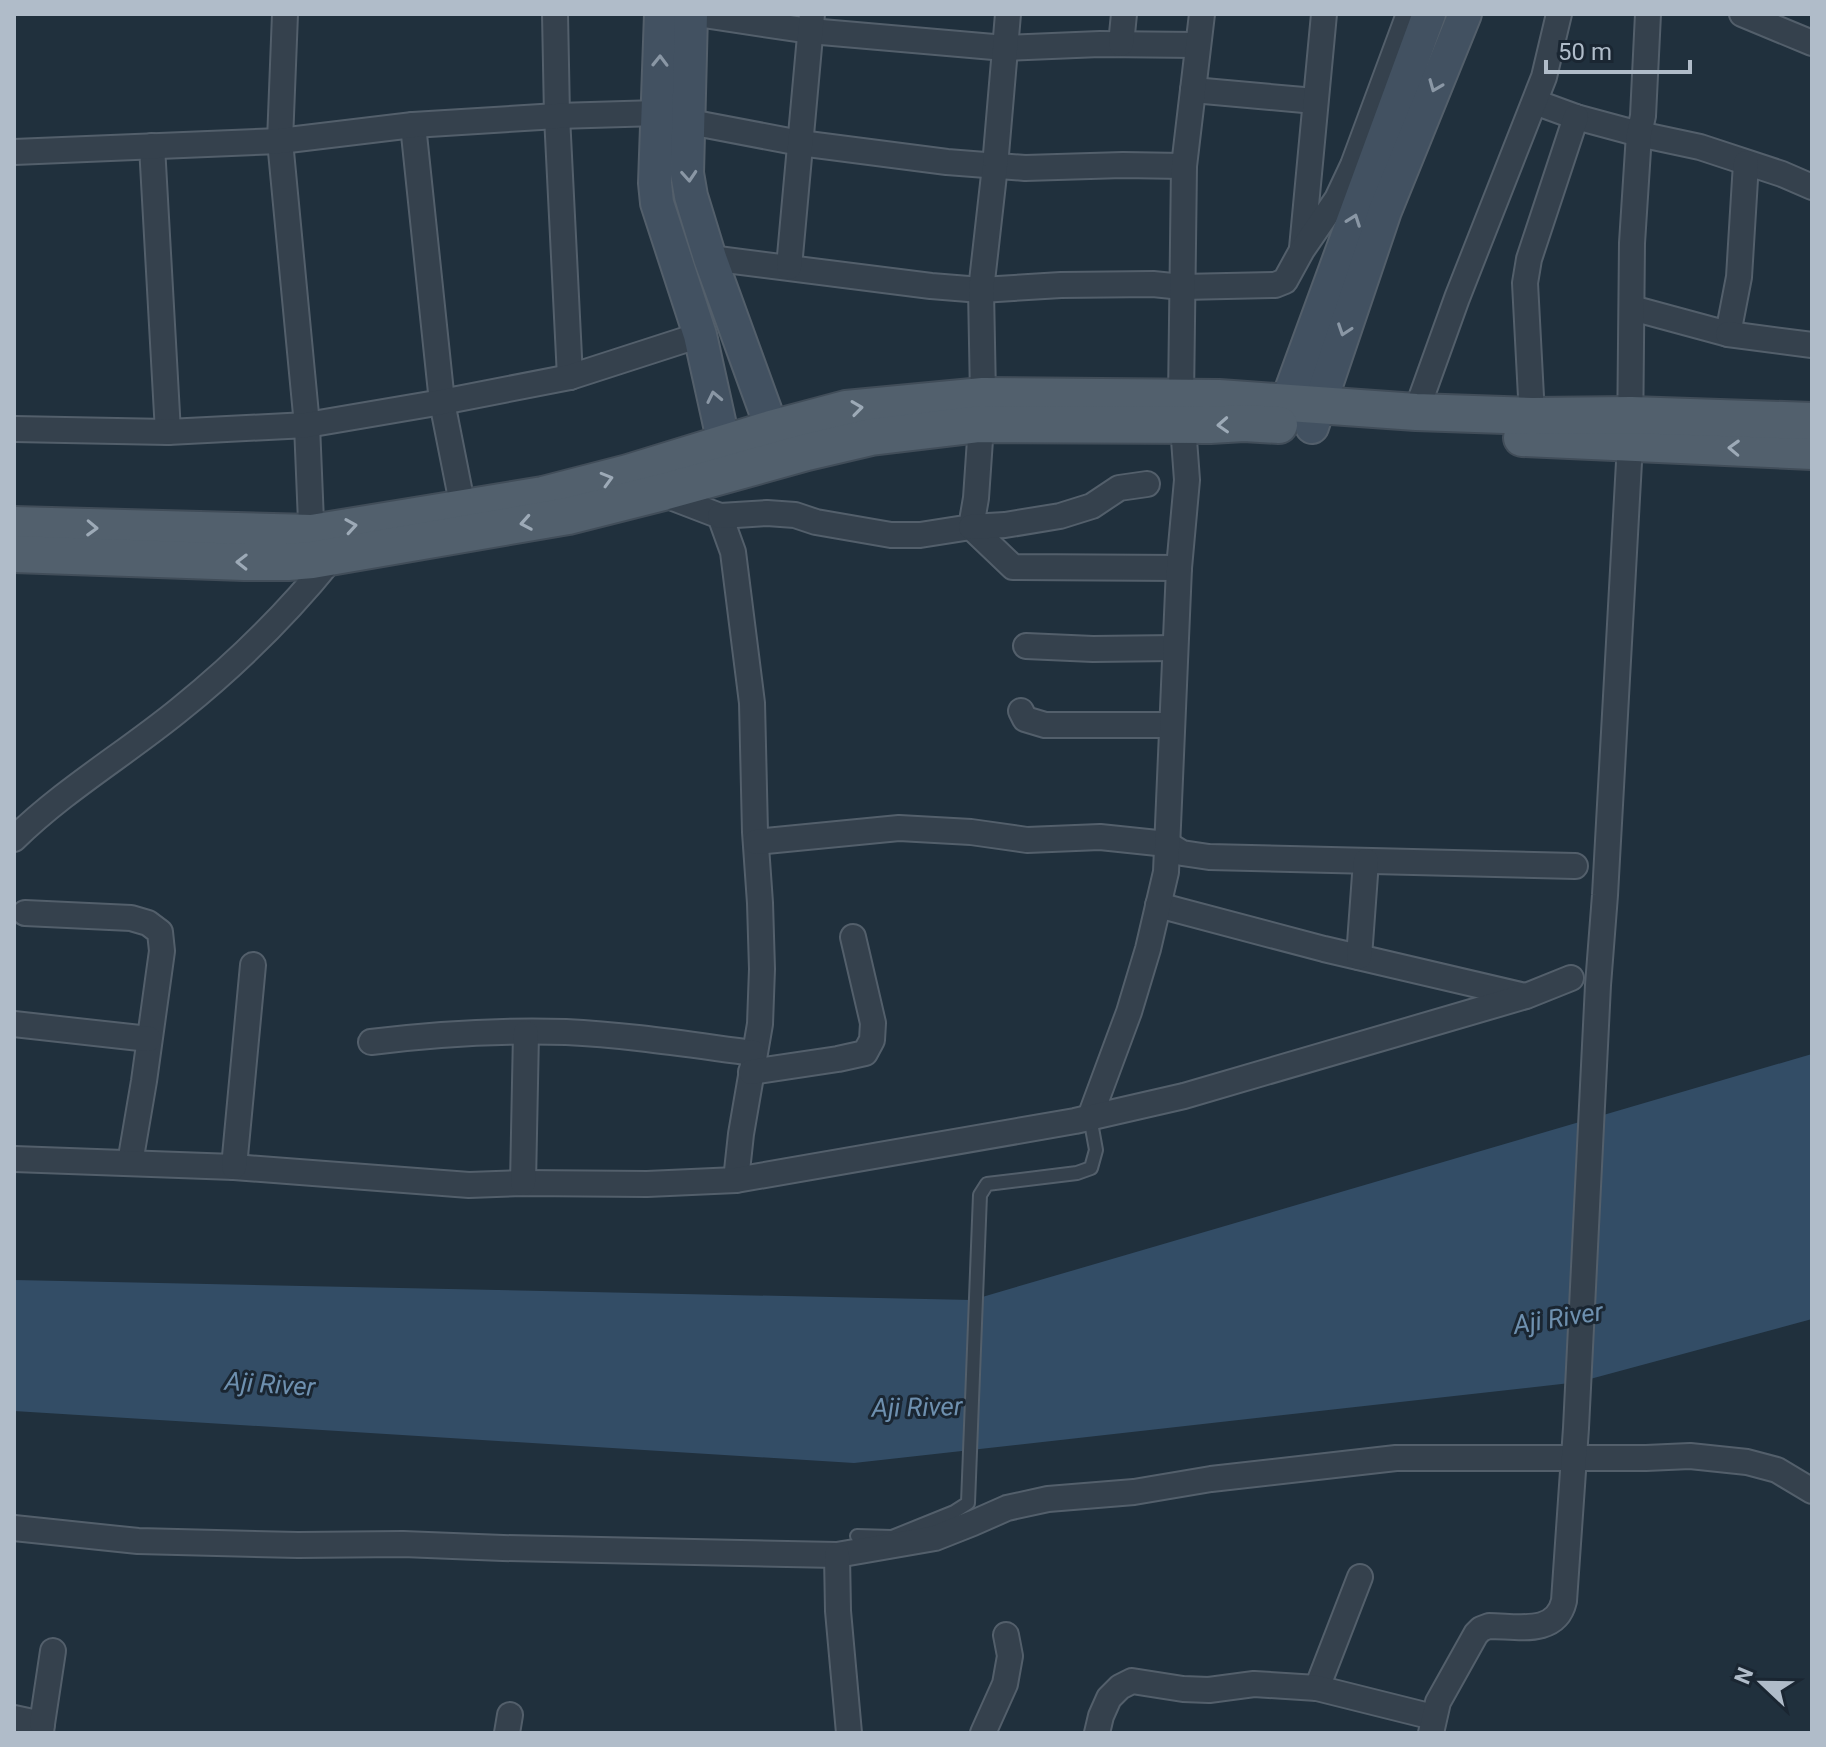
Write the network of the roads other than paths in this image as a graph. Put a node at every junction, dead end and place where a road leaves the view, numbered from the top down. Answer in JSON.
{"nodes":[{"id":1,"x":285,"y":14,"type":"edge"},
{"id":2,"x":555,"y":14,"type":"edge"},
{"id":3,"x":661,"y":14,"type":"edge"},
{"id":4,"x":694,"y":14,"type":"edge"},
{"id":5,"x":1008,"y":14,"type":"edge"},
{"id":6,"x":1124,"y":14,"type":"edge"},
{"id":7,"x":1202,"y":14,"type":"edge"},
{"id":8,"x":1324,"y":14,"type":"edge"},
{"id":9,"x":1409,"y":14,"type":"edge"},
{"id":10,"x":1429,"y":14,"type":"edge"},
{"id":11,"x":1465,"y":14,"type":"edge"},
{"id":12,"x":1559,"y":14,"type":"edge"},
{"id":13,"x":1648,"y":14,"type":"edge"},
{"id":14,"x":1742,"y":14,"type":"edge"},
{"id":15,"x":811,"y":23,"type":"edge"},
{"id":16,"x":1812,"y":43,"type":"edge"},
{"id":17,"x":1121,"y":44,"type":"junction"},
{"id":18,"x":1197,"y":45,"type":"junction"},
{"id":19,"x":1005,"y":48,"type":"junction"},
{"id":20,"x":1193,"y":90,"type":"junction"},
{"id":21,"x":1315,"y":101,"type":"junction"},
{"id":22,"x":1535,"y":102,"type":"junction"},
{"id":23,"x":658,"y":113,"type":"junction"},
{"id":24,"x":557,"y":116,"type":"junction"},
{"id":25,"x":1576,"y":117,"type":"junction"},
{"id":26,"x":690,"y":122,"type":"junction"},
{"id":27,"x":413,"y":125,"type":"junction"},
{"id":28,"x":1639,"y":134,"type":"junction"},
{"id":29,"x":280,"y":141,"type":"junction"},
{"id":30,"x":800,"y":143,"type":"junction"},
{"id":31,"x":152,"y":146,"type":"junction"},
{"id":32,"x":14,"y":152,"type":"edge"},
{"id":33,"x":1746,"y":163,"type":"junction"},
{"id":34,"x":995,"y":166,"type":"junction"},
{"id":35,"x":1184,"y":166,"type":"junction"},
{"id":36,"x":1812,"y":187,"type":"edge"},
{"id":37,"x":1302,"y":250,"type":"junction"},
{"id":38,"x":710,"y":258,"type":"junction"},
{"id":39,"x":789,"y":267,"type":"junction"},
{"id":40,"x":1182,"y":287,"type":"junction"},
{"id":41,"x":981,"y":290,"type":"junction"},
{"id":42,"x":1632,"y":308,"type":"junction"},
{"id":43,"x":1728,"y":334,"type":"junction"},
{"id":44,"x":700,"y":335,"type":"junction"},
{"id":45,"x":1812,"y":345,"type":"edge"},
{"id":46,"x":570,"y":377,"type":"junction"},
{"id":47,"x":442,"y":402,"type":"junction"},
{"id":48,"x":981,"y":410,"type":"junction"},
{"id":49,"x":1182,"y":412,"type":"junction"},
{"id":50,"x":1416,"y":412,"type":"junction"},
{"id":51,"x":1299,"y":415,"type":"junction"},
{"id":52,"x":1532,"y":416,"type":"junction"},
{"id":53,"x":1812,"y":421,"type":"edge"},
{"id":54,"x":307,"y":425,"type":"junction"},
{"id":55,"x":14,"y":429,"type":"edge"},
{"id":56,"x":1630,"y":430,"type":"junction"},
{"id":57,"x":168,"y":432,"type":"junction"},
{"id":58,"x":777,"y":444,"type":"junction"},
{"id":59,"x":1812,"y":451,"type":"edge"},
{"id":60,"x":727,"y":459,"type":"junction"},
{"id":61,"x":659,"y":479,"type":"junction"},
{"id":62,"x":1147,"y":484,"type":"dead end"},
{"id":63,"x":463,"y":508,"type":"junction"},
{"id":64,"x":720,"y":516,"type":"junction"},
{"id":65,"x":14,"y":525,"type":"edge"},
{"id":66,"x":971,"y":527,"type":"junction"},
{"id":67,"x":318,"y":550,"type":"junction"},
{"id":68,"x":14,"y":554,"type":"edge"},
{"id":69,"x":1179,"y":568,"type":"junction"},
{"id":70,"x":1026,"y":646,"type":"dead end"},
{"id":71,"x":1175,"y":648,"type":"junction"},
{"id":72,"x":1021,"y":711,"type":"dead end"},
{"id":73,"x":1172,"y":725,"type":"junction"},
{"id":74,"x":14,"y":839,"type":"edge"},
{"id":75,"x":756,"y":842,"type":"junction"},
{"id":76,"x":1167,"y":844,"type":"junction"},
{"id":77,"x":1366,"y":861,"type":"junction"},
{"id":78,"x":1575,"y":866,"type":"dead end"},
{"id":79,"x":1158,"y":905,"type":"junction"},
{"id":80,"x":25,"y":913,"type":"dead end"},
{"id":81,"x":853,"y":937,"type":"dead end"},
{"id":82,"x":1359,"y":957,"type":"junction"},
{"id":83,"x":253,"y":965,"type":"dead end"},
{"id":84,"x":1571,"y":978,"type":"dead end"},
{"id":85,"x":1526,"y":996,"type":"junction"},
{"id":86,"x":14,"y":1024,"type":"edge"},
{"id":87,"x":526,"y":1033,"type":"junction"},
{"id":88,"x":149,"y":1039,"type":"junction"},
{"id":89,"x":371,"y":1042,"type":"dead end"},
{"id":90,"x":753,"y":1062,"type":"junction"},
{"id":91,"x":1090,"y":1117,"type":"junction"},
{"id":92,"x":14,"y":1159,"type":"edge"},
{"id":93,"x":130,"y":1163,"type":"junction"},
{"id":94,"x":234,"y":1167,"type":"junction"},
{"id":95,"x":736,"y":1180,"type":"junction"},
{"id":96,"x":523,"y":1183,"type":"junction"},
{"id":97,"x":1574,"y":1458,"type":"junction"},
{"id":98,"x":1812,"y":1491,"type":"edge"},
{"id":99,"x":14,"y":1528,"type":"edge"},
{"id":100,"x":857,"y":1536,"type":"dead end"},
{"id":101,"x":837,"y":1555,"type":"junction"},
{"id":102,"x":1360,"y":1577,"type":"dead end"},
{"id":103,"x":1006,"y":1635,"type":"dead end"},
{"id":104,"x":53,"y":1651,"type":"dead end"},
{"id":105,"x":1317,"y":1688,"type":"junction"},
{"id":106,"x":14,"y":1718,"type":"edge"},
{"id":107,"x":1432,"y":1725,"type":"edge"},
{"id":108,"x":41,"y":1729,"type":"edge"},
{"id":109,"x":849,"y":1733,"type":"edge"},
{"id":110,"x":983,"y":1733,"type":"edge"},
{"id":111,"x":1097,"y":1733,"type":"edge"}],
"edges":[{"from":1,"to":29,"type":"street"},
{"from":2,"to":24,"type":"street"},
{"from":23,"to":3,"type":"street","one_way":true},
{"from":4,"to":15,"type":"street"},
{"from":4,"to":26,"type":"street"},
{"from":5,"to":19,"type":"street"},
{"from":6,"to":17,"type":"street"},
{"from":7,"to":18,"type":"street"},
{"from":8,"to":21,"type":"street"},
{"from":9,"to":37,"type":"street"},
{"from":51,"to":10,"type":"street","one_way":true},
{"from":11,"to":51,"type":"street","one_way":true},
{"from":12,"to":22,"type":"street"},
{"from":13,"to":28,"type":"street"},
{"from":14,"to":16,"type":"street"},
{"from":15,"to":19,"type":"street"},
{"from":15,"to":30,"type":"street"},
{"from":17,"to":18,"type":"street"},
{"from":17,"to":19,"type":"street"},
{"from":18,"to":20,"type":"street"},
{"from":19,"to":34,"type":"street"},
{"from":20,"to":21,"type":"street"},
{"from":20,"to":35,"type":"street"},
{"from":21,"to":37,"type":"street"},
{"from":22,"to":25,"type":"street"},
{"from":22,"to":50,"type":"street"},
{"from":23,"to":24,"type":"street"},
{"from":23,"to":26,"type":"street"},
{"from":23,"to":44,"type":"street"},
{"from":24,"to":27,"type":"street"},
{"from":24,"to":46,"type":"street"},
{"from":25,"to":28,"type":"street"},
{"from":25,"to":52,"type":"street"},
{"from":26,"to":30,"type":"street"},
{"from":26,"to":38,"type":"street","one_way":true},
{"from":27,"to":29,"type":"street"},
{"from":27,"to":47,"type":"street"},
{"from":28,"to":33,"type":"street"},
{"from":28,"to":42,"type":"street"},
{"from":29,"to":31,"type":"street"},
{"from":29,"to":54,"type":"street"},
{"from":30,"to":34,"type":"street"},
{"from":30,"to":39,"type":"street"},
{"from":31,"to":32,"type":"street"},
{"from":31,"to":57,"type":"street"},
{"from":33,"to":36,"type":"street"},
{"from":33,"to":43,"type":"street"},
{"from":34,"to":35,"type":"street"},
{"from":34,"to":41,"type":"street"},
{"from":35,"to":40,"type":"street"},
{"from":37,"to":40,"type":"street"},
{"from":38,"to":39,"type":"street"},
{"from":38,"to":58,"type":"street"},
{"from":39,"to":41,"type":"street"},
{"from":40,"to":41,"type":"street"},
{"from":40,"to":49,"type":"street"},
{"from":41,"to":48,"type":"street"},
{"from":42,"to":43,"type":"street"},
{"from":42,"to":56,"type":"street"},
{"from":43,"to":45,"type":"street"},
{"from":44,"to":46,"type":"street"},
{"from":60,"to":44,"type":"street","one_way":true},
{"from":46,"to":47,"type":"street"},
{"from":47,"to":54,"type":"street"},
{"from":47,"to":63,"type":"street"},
{"from":48,"to":49,"type":"main road"},
{"from":48,"to":58,"type":"main road"},
{"from":48,"to":66,"type":"street"},
{"from":49,"to":51,"type":"main road"},
{"from":49,"to":69,"type":"street"},
{"from":50,"to":51,"type":"main road"},
{"from":50,"to":52,"type":"main road"},
{"from":51,"to":56,"type":"main road"},
{"from":52,"to":56,"type":"main road"},
{"from":53,"to":56,"type":"main road"},
{"from":54,"to":57,"type":"street"},
{"from":54,"to":67,"type":"street"},
{"from":55,"to":57,"type":"street"},
{"from":59,"to":56,"type":"main road","one_way":true},
{"from":56,"to":97,"type":"street"},
{"from":58,"to":60,"type":"main road"},
{"from":60,"to":61,"type":"main road"},
{"from":63,"to":61,"type":"main road","one_way":true},
{"from":61,"to":64,"type":"street"},
{"from":61,"to":67,"type":"main road","one_way":true},
{"from":62,"to":66,"type":"street"},
{"from":67,"to":63,"type":"main road","one_way":true},
{"from":64,"to":66,"type":"street"},
{"from":64,"to":75,"type":"street"},
{"from":65,"to":67,"type":"main road","one_way":true},
{"from":66,"to":69,"type":"street"},
{"from":67,"to":68,"type":"main road","one_way":true},
{"from":67,"to":74,"type":"street"},
{"from":69,"to":71,"type":"street"},
{"from":70,"to":71,"type":"street"},
{"from":71,"to":73,"type":"street"},
{"from":72,"to":73,"type":"street"},
{"from":73,"to":76,"type":"street"},
{"from":75,"to":76,"type":"street"},
{"from":75,"to":90,"type":"street"},
{"from":76,"to":77,"type":"street"},
{"from":76,"to":79,"type":"street"},
{"from":77,"to":78,"type":"street"},
{"from":77,"to":82,"type":"street"},
{"from":79,"to":82,"type":"street"},
{"from":79,"to":91,"type":"street"},
{"from":80,"to":88,"type":"street"},
{"from":81,"to":90,"type":"street"},
{"from":82,"to":85,"type":"street"},
{"from":83,"to":94,"type":"street"},
{"from":84,"to":85,"type":"street"},
{"from":85,"to":91,"type":"street"},
{"from":86,"to":88,"type":"street"},
{"from":87,"to":89,"type":"street"},
{"from":87,"to":90,"type":"street"},
{"from":87,"to":96,"type":"street"},
{"from":88,"to":93,"type":"street"},
{"from":90,"to":95,"type":"street"},
{"from":91,"to":95,"type":"street"},
{"from":91,"to":100,"type":"lane"},
{"from":92,"to":93,"type":"street"},
{"from":93,"to":94,"type":"street"},
{"from":94,"to":96,"type":"street"},
{"from":95,"to":96,"type":"street"},
{"from":97,"to":98,"type":"street"},
{"from":97,"to":101,"type":"street"},
{"from":97,"to":107,"type":"street"},
{"from":99,"to":101,"type":"street"},
{"from":101,"to":109,"type":"street"},
{"from":102,"to":105,"type":"street"},
{"from":103,"to":110,"type":"street"},
{"from":104,"to":108,"type":"street"},
{"from":105,"to":107,"type":"street"},
{"from":105,"to":111,"type":"street"},
{"from":106,"to":108,"type":"street"}]}
